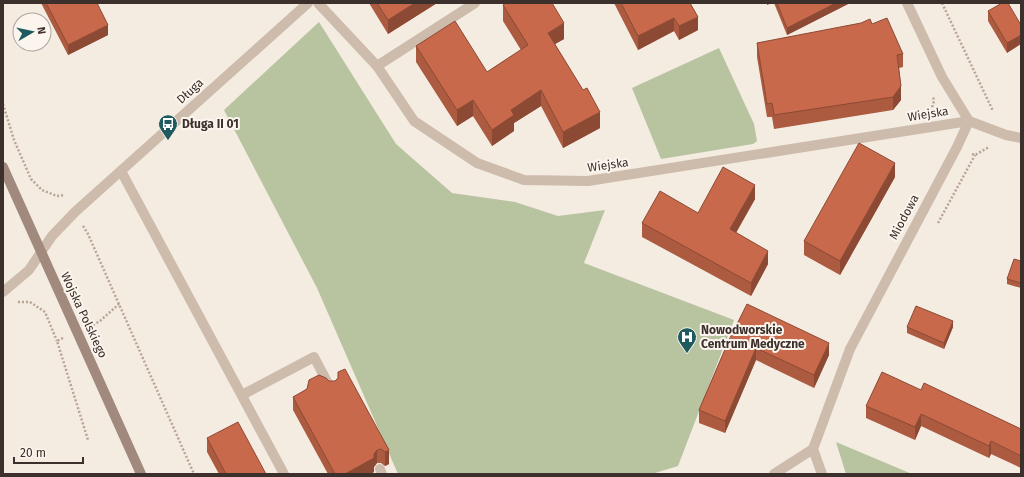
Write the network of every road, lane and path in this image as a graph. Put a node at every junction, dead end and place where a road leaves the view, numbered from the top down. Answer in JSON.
{"nodes":[{"id":1,"x":308,"y":3,"type":"edge"},
{"id":2,"x":318,"y":3,"type":"edge"},
{"id":3,"x":475,"y":3,"type":"edge"},
{"id":4,"x":907,"y":3,"type":"edge"},
{"id":5,"x":378,"y":66,"type":"junction"},
{"id":6,"x":931,"y":90,"type":"dead end"},
{"id":7,"x":3,"y":104,"type":"edge"},
{"id":8,"x":928,"y":113,"type":"dead end"},
{"id":9,"x":969,"y":121,"type":"junction"},
{"id":10,"x":1021,"y":138,"type":"edge"},
{"id":11,"x":3,"y":167,"type":"edge"},
{"id":12,"x":121,"y":171,"type":"junction"},
{"id":13,"x":65,"y":195,"type":"dead end"},
{"id":14,"x":41,"y":252,"type":"junction"},
{"id":15,"x":3,"y":292,"type":"edge"},
{"id":16,"x":12,"y":302,"type":"dead end"},
{"id":17,"x":57,"y":341,"type":"dead end"},
{"id":18,"x":332,"y":389,"type":"edge"},
{"id":19,"x":242,"y":395,"type":"junction"},
{"id":20,"x":813,"y":449,"type":"junction"},
{"id":21,"x":141,"y":474,"type":"edge"},
{"id":22,"x":284,"y":474,"type":"edge"},
{"id":23,"x":774,"y":474,"type":"edge"},
{"id":24,"x":822,"y":474,"type":"edge"}],
"edges":[{"from":1,"to":12,"type":"street","name":"Długa"},
{"from":2,"to":5,"type":"street","name":"Wiejska"},
{"from":3,"to":5,"type":"street"},
{"from":4,"to":9,"type":"street"},
{"from":5,"to":9,"type":"street","name":"Wiejska"},
{"from":6,"to":8,"type":"path"},
{"from":7,"to":13,"type":"path"},
{"from":9,"to":10,"type":"street"},
{"from":9,"to":20,"type":"street","name":"Miodowa"},
{"from":11,"to":14,"type":"main road","name":"Wojska Polskiego"},
{"from":12,"to":14,"type":"street","name":"Długa"},
{"from":12,"to":19,"type":"street"},
{"from":14,"to":15,"type":"street","name":"Długa"},
{"from":14,"to":21,"type":"main road","name":"Wojska Polskiego"},
{"from":16,"to":17,"type":"path"},
{"from":18,"to":19,"type":"street"},
{"from":19,"to":22,"type":"street"},
{"from":20,"to":23,"type":"street"},
{"from":20,"to":24,"type":"street"}]}
